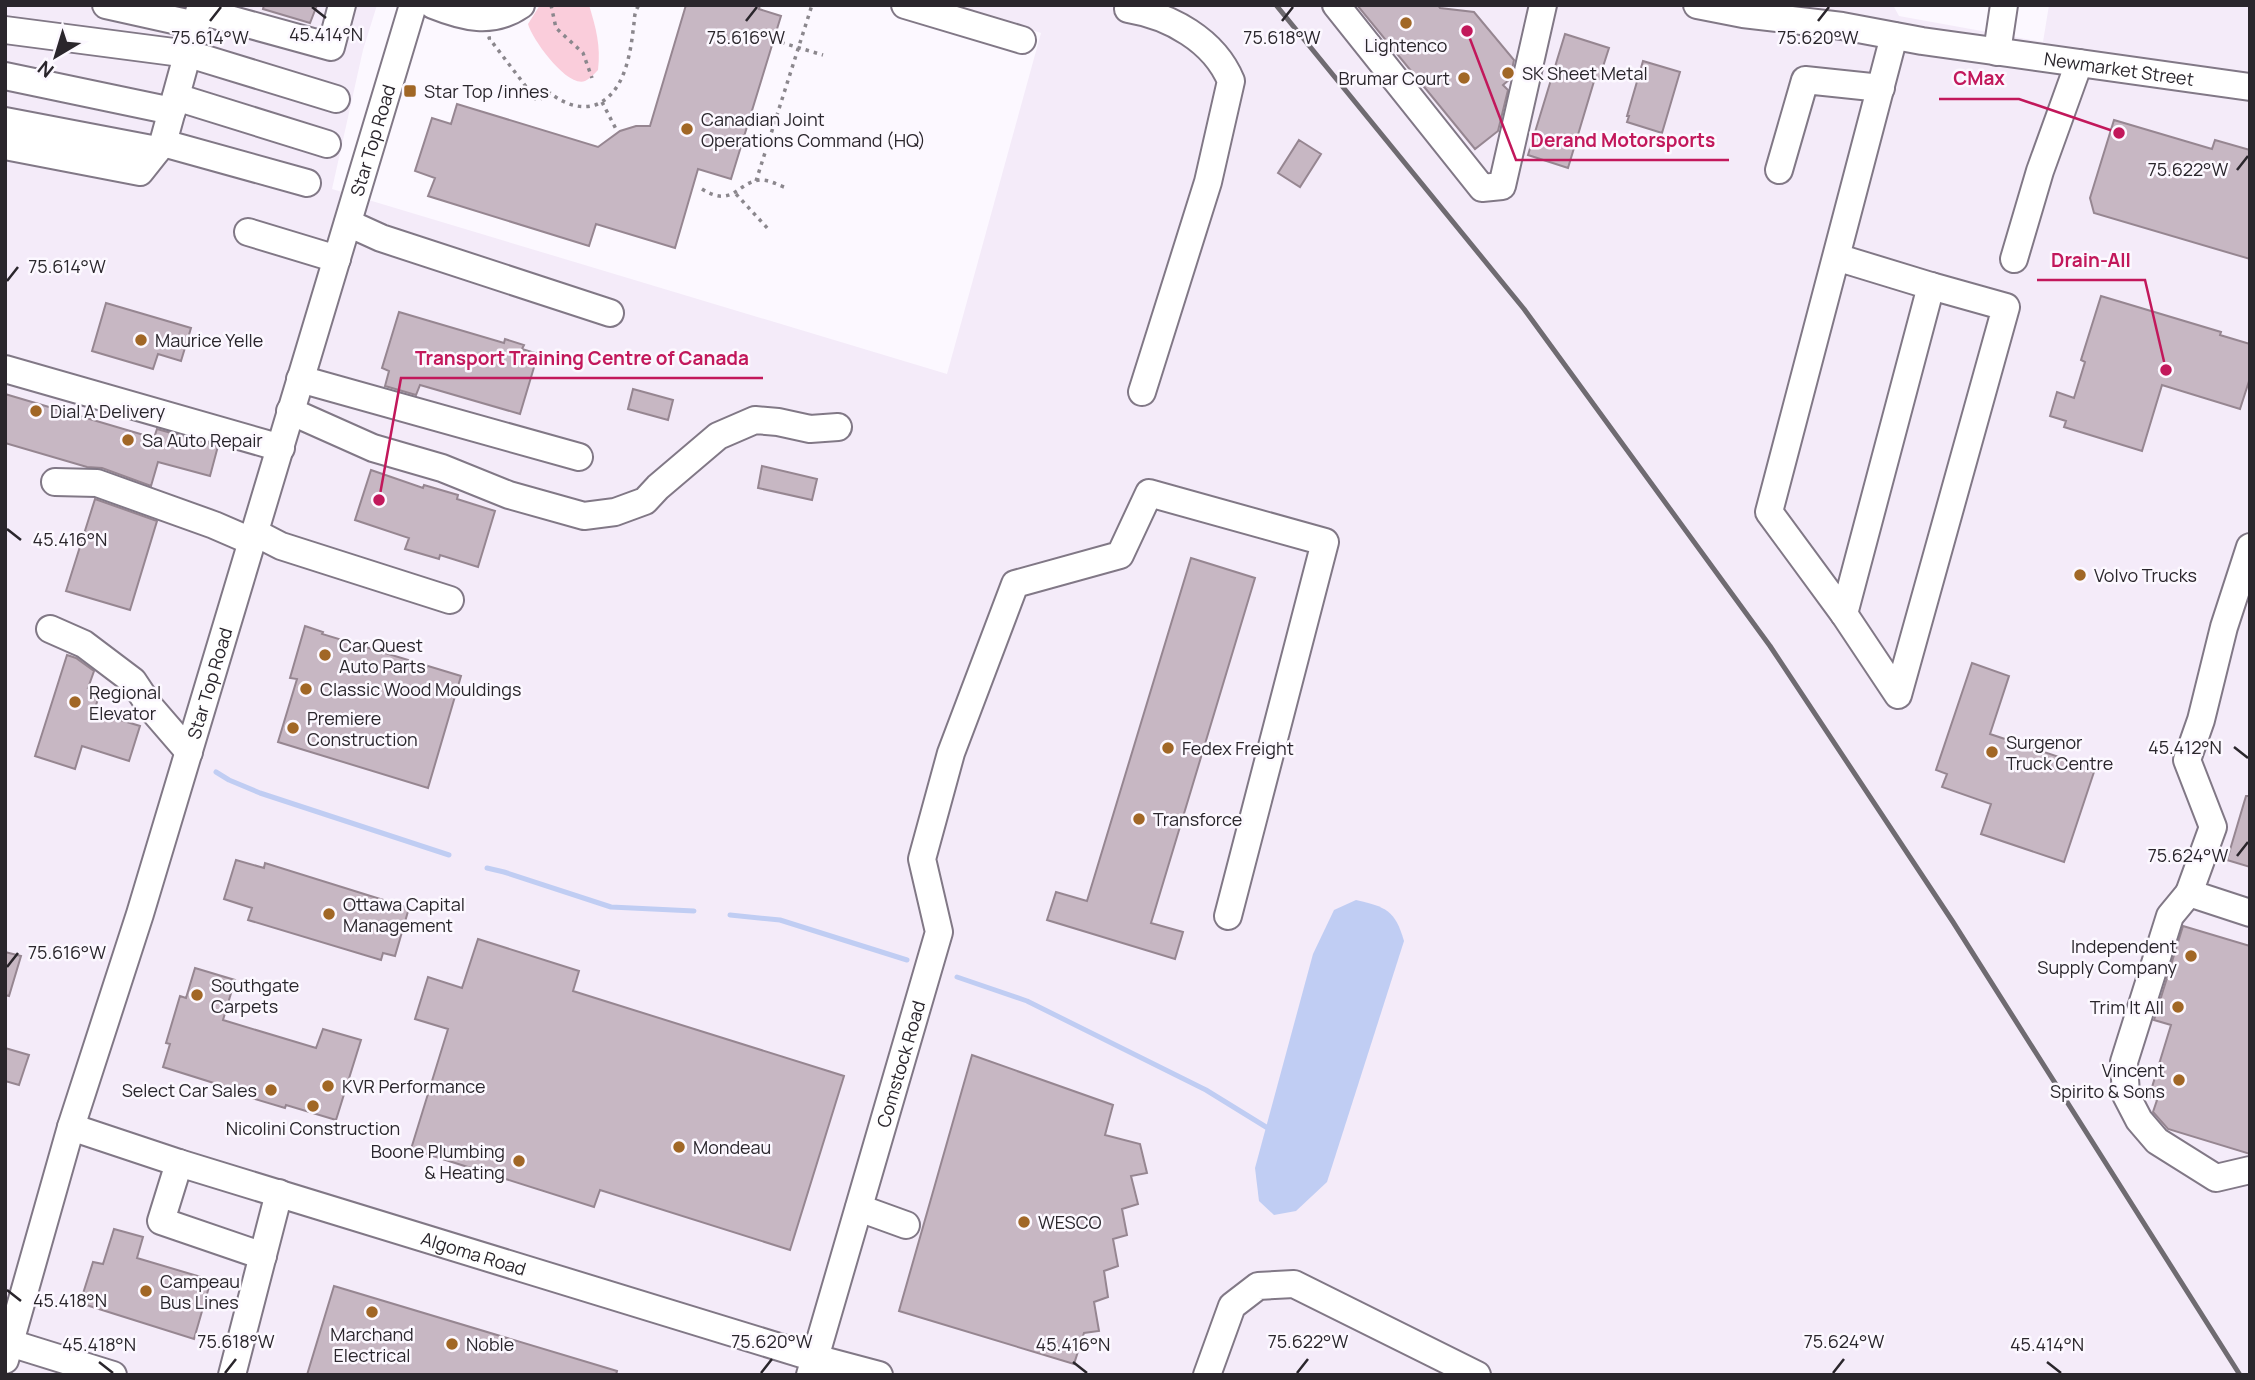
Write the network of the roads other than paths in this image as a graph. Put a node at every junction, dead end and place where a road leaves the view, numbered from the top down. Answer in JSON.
{"nodes":[{"id":1,"x":106,"y":5,"type":"edge"},
{"id":2,"x":342,"y":5,"type":"edge"},
{"id":3,"x":413,"y":5,"type":"edge"},
{"id":4,"x":433,"y":5,"type":"edge"},
{"id":5,"x":521,"y":5,"type":"edge"},
{"id":6,"x":905,"y":5,"type":"edge"},
{"id":7,"x":1336,"y":5,"type":"edge"},
{"id":8,"x":1543,"y":5,"type":"edge"},
{"id":9,"x":1700,"y":5,"type":"edge"},
{"id":10,"x":2004,"y":5,"type":"edge"},
{"id":11,"x":1128,"y":9,"type":"dead end"},
{"id":12,"x":199,"y":14,"type":"edge"},
{"id":13,"x":1844,"y":16,"type":"edge"},
{"id":14,"x":5,"y":30,"type":"edge"},
{"id":15,"x":1894,"y":36,"type":"junction"},
{"id":16,"x":1022,"y":40,"type":"dead end"},
{"id":17,"x":1997,"y":52,"type":"junction"},
{"id":18,"x":189,"y":54,"type":"junction"},
{"id":19,"x":2079,"y":63,"type":"junction"},
{"id":20,"x":5,"y":76,"type":"edge"},
{"id":21,"x":2250,"y":87,"type":"edge"},
{"id":22,"x":1881,"y":88,"type":"junction"},
{"id":23,"x":336,"y":99,"type":"dead end"},
{"id":24,"x":174,"y":104,"type":"junction"},
{"id":25,"x":5,"y":121,"type":"edge"},
{"id":26,"x":327,"y":144,"type":"dead end"},
{"id":27,"x":5,"y":146,"type":"edge"},
{"id":28,"x":160,"y":147,"type":"junction"},
{"id":29,"x":1779,"y":170,"type":"dead end"},
{"id":30,"x":307,"y":183,"type":"dead end"},
{"id":31,"x":348,"y":223,"type":"junction"},
{"id":32,"x":248,"y":232,"type":"dead end"},
{"id":33,"x":1836,"y":257,"type":"junction"},
{"id":34,"x":337,"y":258,"type":"junction"},
{"id":35,"x":2014,"y":258,"type":"dead end"},
{"id":36,"x":1931,"y":286,"type":"junction"},
{"id":37,"x":610,"y":313,"type":"dead end"},
{"id":38,"x":5,"y":369,"type":"edge"},
{"id":39,"x":300,"y":379,"type":"junction"},
{"id":40,"x":1142,"y":392,"type":"dead end"},
{"id":41,"x":290,"y":411,"type":"junction"},
{"id":42,"x":838,"y":427,"type":"dead end"},
{"id":43,"x":281,"y":448,"type":"junction"},
{"id":44,"x":579,"y":457,"type":"dead end"},
{"id":45,"x":55,"y":482,"type":"dead end"},
{"id":46,"x":253,"y":536,"type":"junction"},
{"id":47,"x":2250,"y":547,"type":"edge"},
{"id":48,"x":450,"y":600,"type":"dead end"},
{"id":49,"x":1844,"y":614,"type":"junction"},
{"id":50,"x":50,"y":629,"type":"dead end"},
{"id":51,"x":189,"y":752,"type":"junction"},
{"id":52,"x":2189,"y":893,"type":"junction"},
{"id":53,"x":2250,"y":913,"type":"edge"},
{"id":54,"x":1228,"y":916,"type":"dead end"},
{"id":55,"x":71,"y":1127,"type":"junction"},
{"id":56,"x":179,"y":1163,"type":"junction"},
{"id":57,"x":2250,"y":1170,"type":"edge"},
{"id":58,"x":279,"y":1193,"type":"junction"},
{"id":59,"x":859,"y":1208,"type":"junction"},
{"id":60,"x":906,"y":1224,"type":"dead end"},
{"id":61,"x":263,"y":1256,"type":"junction"},
{"id":62,"x":8,"y":1352,"type":"edge"},
{"id":63,"x":813,"y":1366,"type":"edge"},
{"id":64,"x":113,"y":1375,"type":"edge"},
{"id":65,"x":232,"y":1375,"type":"edge"},
{"id":66,"x":879,"y":1375,"type":"edge"},
{"id":67,"x":1207,"y":1375,"type":"edge"},
{"id":68,"x":1477,"y":1375,"type":"edge"}],
"edges":[{"from":1,"to":12,"type":"street"},
{"from":2,"to":12,"type":"street"},
{"from":3,"to":31,"type":"street","name":"Star Top Road"},
{"from":4,"to":5,"type":"street"},
{"from":6,"to":16,"type":"street"},
{"from":7,"to":8,"type":"street"},
{"from":9,"to":13,"type":"street","name":"Newmarket Street"},
{"from":10,"to":17,"type":"street"},
{"from":11,"to":40,"type":"street"},
{"from":12,"to":18,"type":"street"},
{"from":13,"to":15,"type":"street","name":"Newmarket Street"},
{"from":14,"to":18,"type":"street"},
{"from":15,"to":17,"type":"street","name":"Newmarket Street"},
{"from":15,"to":22,"type":"street"},
{"from":17,"to":19,"type":"street","name":"Newmarket Street"},
{"from":18,"to":23,"type":"street"},
{"from":18,"to":24,"type":"street"},
{"from":19,"to":21,"type":"street","name":"Newmarket Street"},
{"from":19,"to":35,"type":"street"},
{"from":20,"to":24,"type":"street"},
{"from":22,"to":29,"type":"street"},
{"from":22,"to":33,"type":"street"},
{"from":24,"to":26,"type":"street"},
{"from":24,"to":28,"type":"street"},
{"from":25,"to":28,"type":"street"},
{"from":27,"to":28,"type":"street"},
{"from":28,"to":30,"type":"street"},
{"from":31,"to":34,"type":"street","name":"Star Top Road"},
{"from":31,"to":37,"type":"street"},
{"from":32,"to":34,"type":"street"},
{"from":33,"to":36,"type":"street"},
{"from":33,"to":49,"type":"street"},
{"from":34,"to":39,"type":"street","name":"Star Top Road"},
{"from":36,"to":49,"type":"street"},
{"from":36,"to":49,"type":"street"},
{"from":38,"to":43,"type":"street"},
{"from":39,"to":41,"type":"street","name":"Star Top Road"},
{"from":39,"to":44,"type":"street"},
{"from":41,"to":42,"type":"street"},
{"from":41,"to":43,"type":"street","name":"Star Top Road"},
{"from":43,"to":46,"type":"street","name":"Star Top Road"},
{"from":45,"to":46,"type":"street"},
{"from":46,"to":48,"type":"street"},
{"from":46,"to":51,"type":"street","name":"Star Top Road"},
{"from":47,"to":52,"type":"street"},
{"from":50,"to":51,"type":"street"},
{"from":51,"to":55,"type":"street","name":"Star Top Road"},
{"from":52,"to":53,"type":"street"},
{"from":52,"to":57,"type":"street"},
{"from":54,"to":59,"type":"street","name":"Comstock Road"},
{"from":55,"to":56,"type":"street","name":"Algoma Road"},
{"from":55,"to":62,"type":"street","name":"Star Top Road"},
{"from":56,"to":58,"type":"street","name":"Algoma Road"},
{"from":56,"to":61,"type":"street"},
{"from":58,"to":61,"type":"street"},
{"from":58,"to":63,"type":"street","name":"Algoma Road"},
{"from":59,"to":60,"type":"street"},
{"from":59,"to":63,"type":"street","name":"Comstock Road"},
{"from":61,"to":65,"type":"street"},
{"from":62,"to":64,"type":"street"},
{"from":63,"to":66,"type":"street","name":"Algoma Road"},
{"from":67,"to":68,"type":"street"}]}
